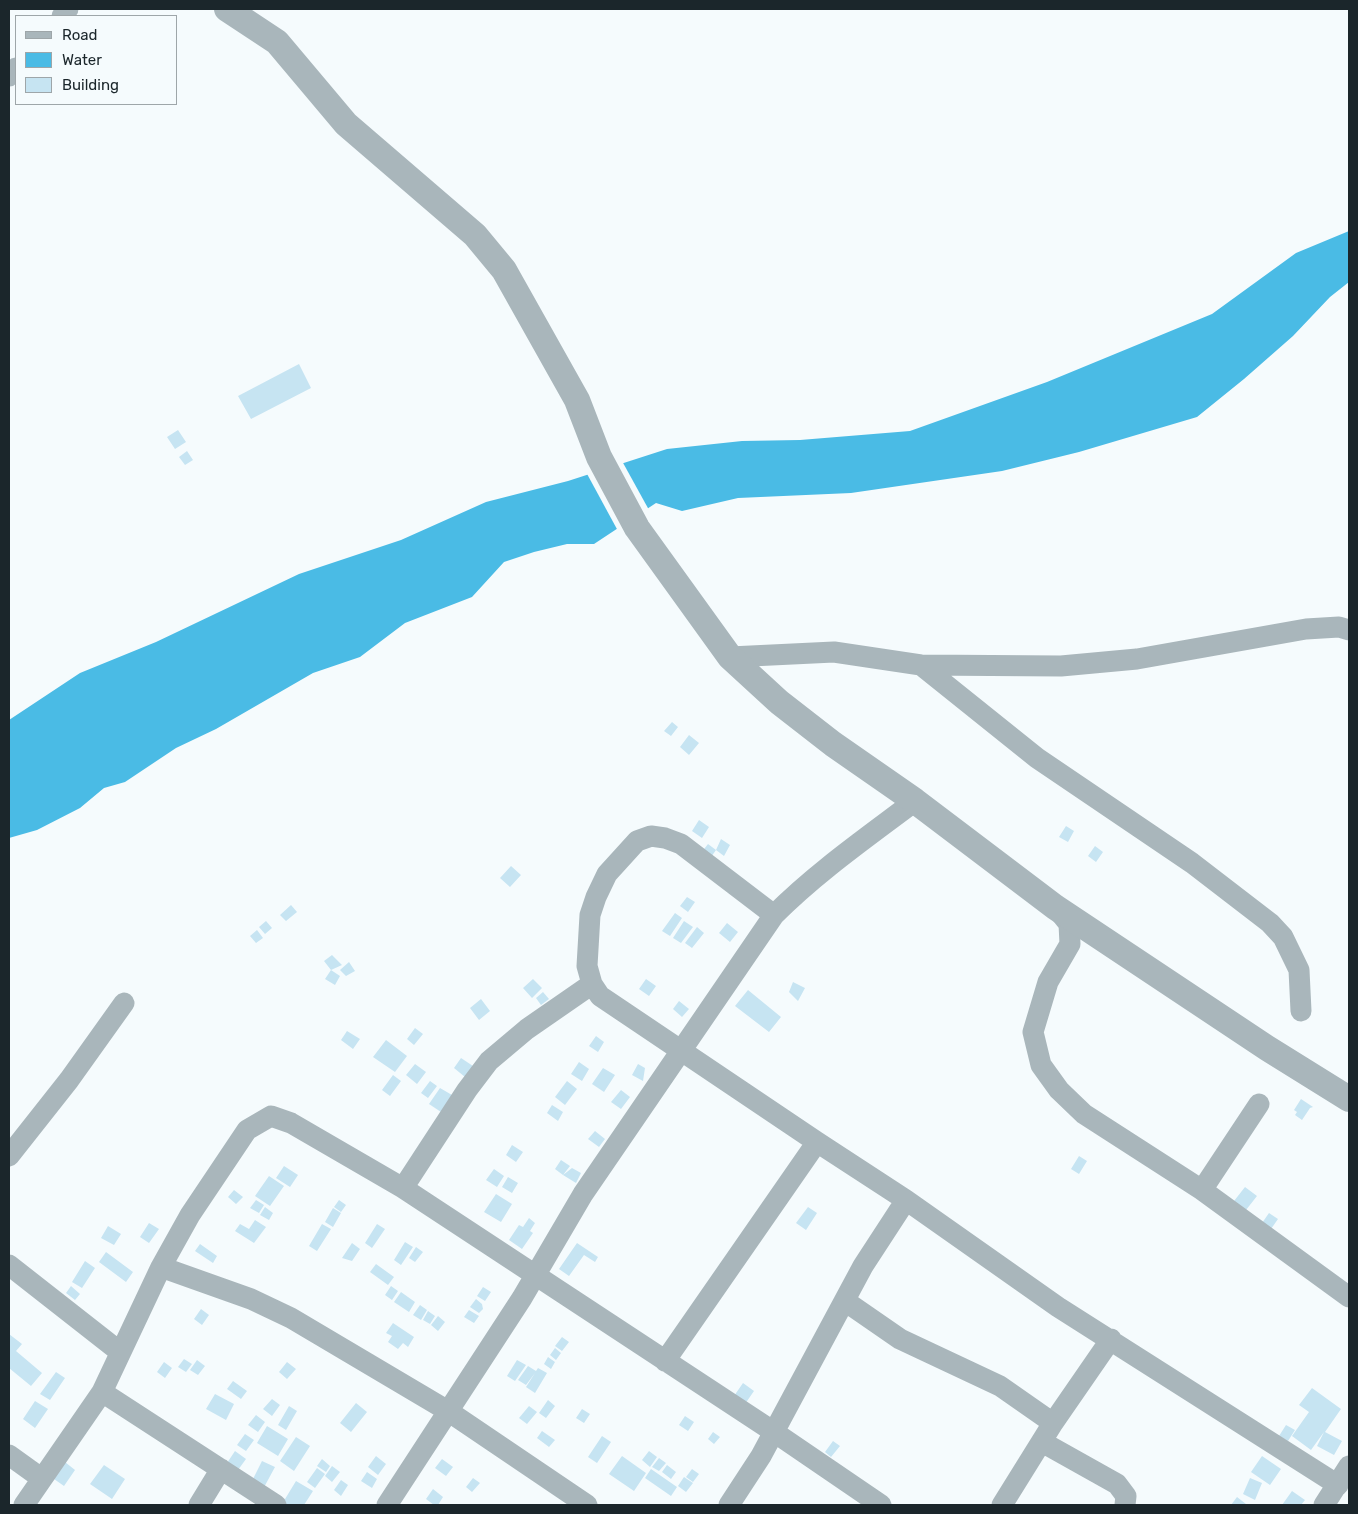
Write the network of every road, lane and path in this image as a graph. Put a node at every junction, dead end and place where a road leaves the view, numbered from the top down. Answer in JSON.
{"nodes":[{"id":1,"x":227,"y":9,"type":"edge"},
{"id":2,"x":1346,"y":624,"type":"edge"},
{"id":3,"x":730,"y":657,"type":"junction"},
{"id":4,"x":921,"y":665,"type":"junction"},
{"id":5,"x":915,"y":801,"type":"junction"},
{"id":6,"x":1054,"y":907,"type":"junction"},
{"id":7,"x":774,"y":915,"type":"junction"},
{"id":8,"x":592,"y":984,"type":"junction"},
{"id":9,"x":124,"y":1002,"type":"dead end"},
{"id":10,"x":1301,"y":1011,"type":"dead end"},
{"id":11,"x":681,"y":1051,"type":"junction"},
{"id":12,"x":1349,"y":1099,"type":"edge"},
{"id":13,"x":1259,"y":1104,"type":"dead end"},
{"id":14,"x":817,"y":1142,"type":"junction"},
{"id":15,"x":9,"y":1156,"type":"edge"},
{"id":16,"x":403,"y":1188,"type":"junction"},
{"id":17,"x":1202,"y":1190,"type":"junction"},
{"id":18,"x":906,"y":1200,"type":"junction"},
{"id":19,"x":9,"y":1265,"type":"edge"},
{"id":20,"x":161,"y":1267,"type":"junction"},
{"id":21,"x":535,"y":1275,"type":"junction"},
{"id":22,"x":1349,"y":1297,"type":"edge"},
{"id":23,"x":845,"y":1301,"type":"junction"},
{"id":24,"x":1111,"y":1339,"type":"junction"},
{"id":25,"x":120,"y":1352,"type":"junction"},
{"id":26,"x":665,"y":1361,"type":"junction"},
{"id":27,"x":102,"y":1392,"type":"junction"},
{"id":28,"x":448,"y":1411,"type":"junction"},
{"id":29,"x":1053,"y":1423,"type":"junction"},
{"id":30,"x":774,"y":1432,"type":"junction"},
{"id":31,"x":1042,"y":1442,"type":"junction"},
{"id":32,"x":9,"y":1455,"type":"edge"},
{"id":33,"x":1349,"y":1466,"type":"edge"},
{"id":34,"x":221,"y":1469,"type":"junction"},
{"id":35,"x":41,"y":1478,"type":"junction"},
{"id":36,"x":1338,"y":1485,"type":"junction"},
{"id":37,"x":24,"y":1505,"type":"edge"},
{"id":38,"x":199,"y":1505,"type":"edge"},
{"id":39,"x":276,"y":1505,"type":"edge"},
{"id":40,"x":387,"y":1505,"type":"edge"},
{"id":41,"x":587,"y":1505,"type":"edge"},
{"id":42,"x":729,"y":1505,"type":"edge"},
{"id":43,"x":881,"y":1505,"type":"edge"},
{"id":44,"x":1002,"y":1505,"type":"edge"},
{"id":45,"x":1125,"y":1505,"type":"edge"},
{"id":46,"x":1324,"y":1505,"type":"edge"}],
"edges":[{"from":1,"to":3,"type":"street"},
{"from":2,"to":4,"type":"street"},
{"from":3,"to":4,"type":"street"},
{"from":3,"to":5,"type":"street"},
{"from":4,"to":10,"type":"street"},
{"from":5,"to":6,"type":"street"},
{"from":5,"to":7,"type":"street"},
{"from":6,"to":12,"type":"street"},
{"from":6,"to":17,"type":"street"},
{"from":7,"to":8,"type":"street"},
{"from":7,"to":11,"type":"street"},
{"from":8,"to":11,"type":"street"},
{"from":8,"to":16,"type":"street"},
{"from":9,"to":15,"type":"street"},
{"from":11,"to":14,"type":"street"},
{"from":11,"to":21,"type":"street"},
{"from":13,"to":17,"type":"street"},
{"from":14,"to":18,"type":"street"},
{"from":14,"to":26,"type":"street"},
{"from":16,"to":20,"type":"street"},
{"from":16,"to":21,"type":"street"},
{"from":17,"to":22,"type":"street"},
{"from":18,"to":23,"type":"street"},
{"from":18,"to":24,"type":"street"},
{"from":19,"to":25,"type":"street"},
{"from":20,"to":25,"type":"street"},
{"from":20,"to":28,"type":"street"},
{"from":21,"to":26,"type":"street"},
{"from":21,"to":28,"type":"street"},
{"from":23,"to":29,"type":"street"},
{"from":23,"to":30,"type":"street"},
{"from":24,"to":29,"type":"street"},
{"from":24,"to":36,"type":"street"},
{"from":25,"to":27,"type":"street"},
{"from":26,"to":30,"type":"street"},
{"from":27,"to":34,"type":"street"},
{"from":27,"to":35,"type":"street"},
{"from":28,"to":40,"type":"street"},
{"from":28,"to":41,"type":"street"},
{"from":29,"to":31,"type":"street"},
{"from":30,"to":42,"type":"street"},
{"from":30,"to":43,"type":"street"},
{"from":31,"to":44,"type":"street"},
{"from":31,"to":45,"type":"street"},
{"from":32,"to":35,"type":"street"},
{"from":33,"to":36,"type":"street"},
{"from":34,"to":38,"type":"street"},
{"from":34,"to":39,"type":"street"},
{"from":35,"to":37,"type":"street"},
{"from":36,"to":46,"type":"street"}]}
